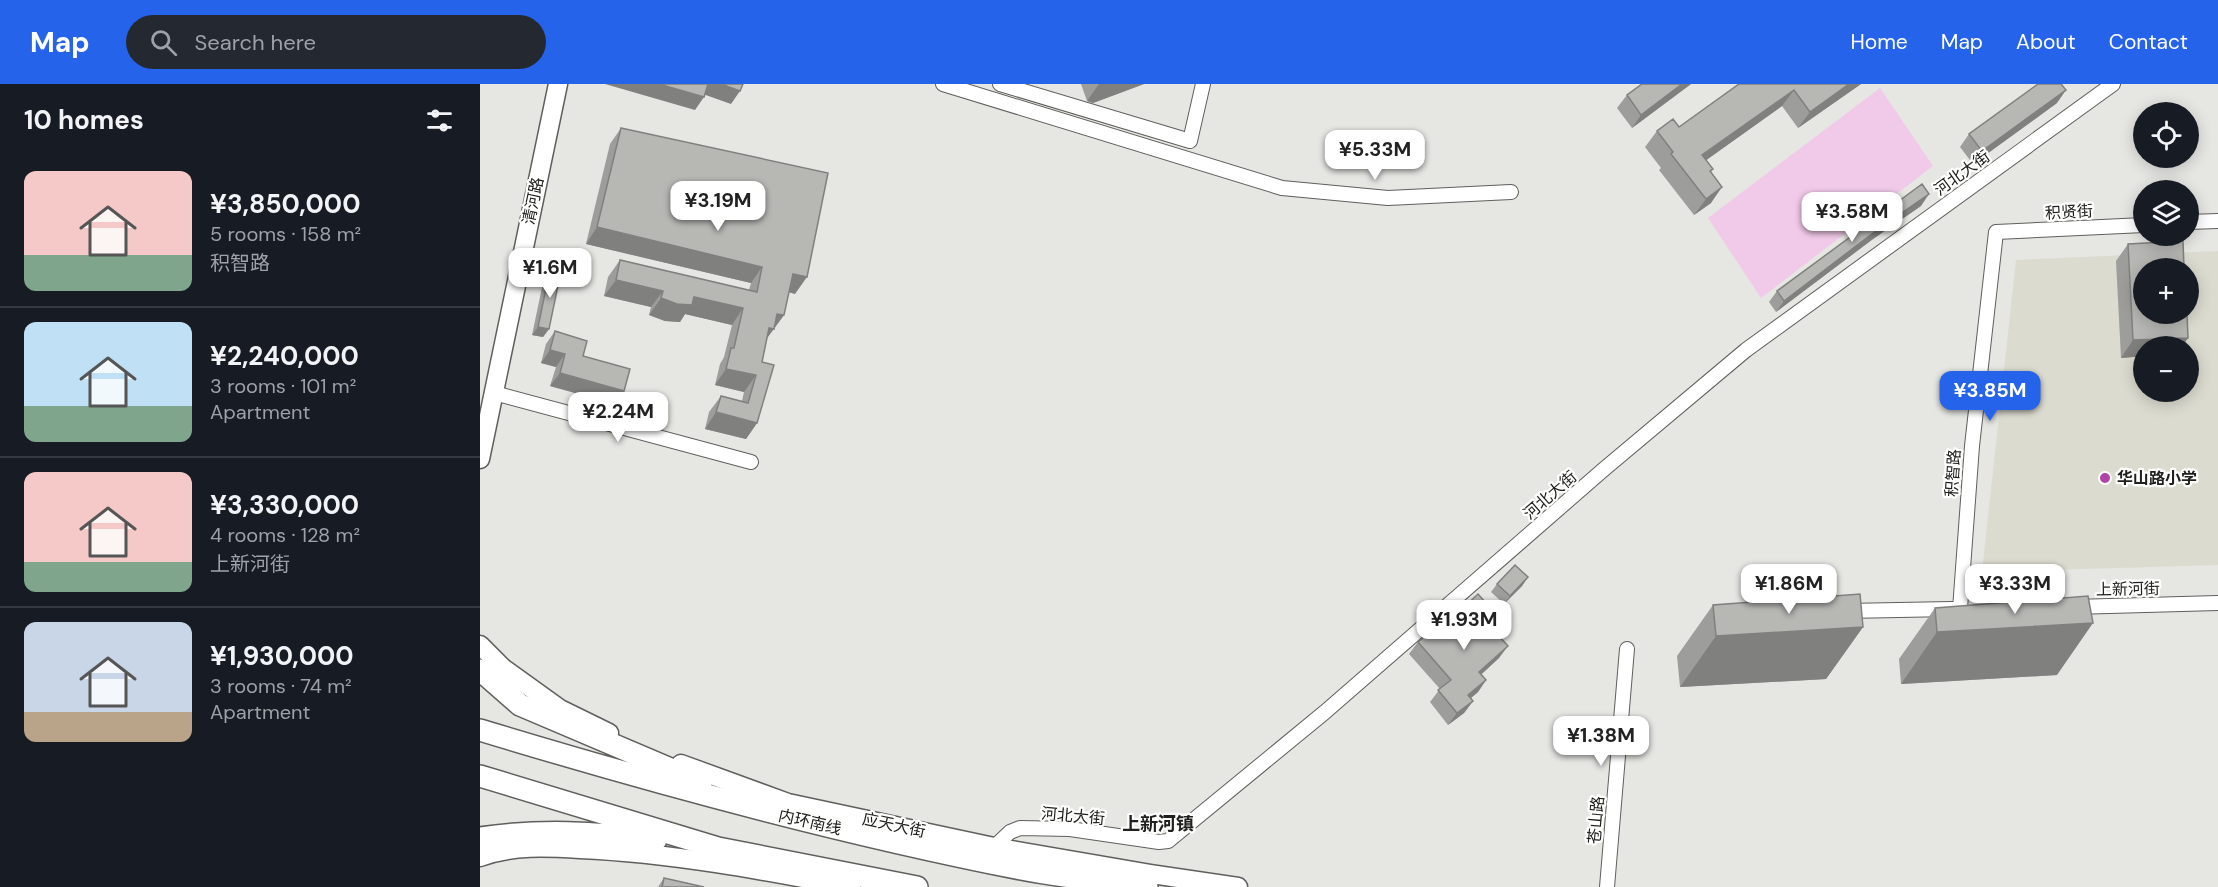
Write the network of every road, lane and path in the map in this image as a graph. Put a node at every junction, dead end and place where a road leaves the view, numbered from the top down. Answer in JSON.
{"nodes":[{"id":1,"x":558,"y":84,"type":"edge"},
{"id":2,"x":943,"y":84,"type":"edge"},
{"id":3,"x":1000,"y":84,"type":"edge"},
{"id":4,"x":1203,"y":84,"type":"edge"},
{"id":5,"x":2113,"y":84,"type":"edge"},
{"id":6,"x":1511,"y":192,"type":"dead end"},
{"id":7,"x":2218,"y":221,"type":"edge"},
{"id":8,"x":2199,"y":222,"type":"edge"},
{"id":9,"x":2133,"y":226,"type":"edge"},
{"id":10,"x":1996,"y":232,"type":"joint"},
{"id":11,"x":494,"y":393,"type":"junction"},
{"id":12,"x":480,"y":459,"type":"edge"},
{"id":13,"x":751,"y":462,"type":"dead end"},
{"id":14,"x":2218,"y":603,"type":"edge"},
{"id":15,"x":2054,"y":607,"type":"edge"},
{"id":16,"x":1831,"y":612,"type":"edge"},
{"id":17,"x":480,"y":645,"type":"edge"},
{"id":18,"x":1627,"y":649,"type":"dead end"},
{"id":19,"x":480,"y":670,"type":"edge"},
{"id":20,"x":480,"y":730,"type":"edge"},
{"id":21,"x":480,"y":776,"type":"edge"},
{"id":22,"x":779,"y":815,"type":"junction"},
{"id":23,"x":480,"y":838,"type":"edge"},
{"id":24,"x":994,"y":847,"type":"junction"},
{"id":25,"x":718,"y":848,"type":"junction"},
{"id":26,"x":480,"y":857,"type":"edge"},
{"id":27,"x":851,"y":887,"type":"edge"},
{"id":28,"x":917,"y":887,"type":"edge"},
{"id":29,"x":1147,"y":887,"type":"edge"},
{"id":30,"x":1238,"y":887,"type":"edge"},
{"id":31,"x":1607,"y":887,"type":"edge"}],
"edges":[{"from":1,"to":11,"type":"main road","name":"清河路"},
{"from":2,"to":6,"type":"street"},
{"from":3,"to":4,"type":"street"},
{"from":5,"to":24,"type":"street","name":"河北大街"},
{"from":7,"to":8,"type":"street"},
{"from":9,"to":10,"type":"street","name":"积贤街"},
{"from":10,"to":16,"type":"street","name":"积智路"},
{"from":11,"to":12,"type":"main road","name":"清河路"},
{"from":11,"to":13,"type":"street"},
{"from":14,"to":15,"type":"street","name":"上新河街"},
{"from":17,"to":24,"type":"main road","name":"应天大街"},
{"from":18,"to":31,"type":"street","name":"苍山路"},
{"from":19,"to":22,"type":"highway"},
{"from":20,"to":22,"type":"highway","name":"内环南线"},
{"from":21,"to":25,"type":"highway"},
{"from":22,"to":29,"type":"highway","name":"内环南线"},
{"from":23,"to":25,"type":"highway"},
{"from":24,"to":30,"type":"main road","name":"应天大街"},
{"from":25,"to":28,"type":"highway"},
{"from":26,"to":27,"type":"main road"}]}
